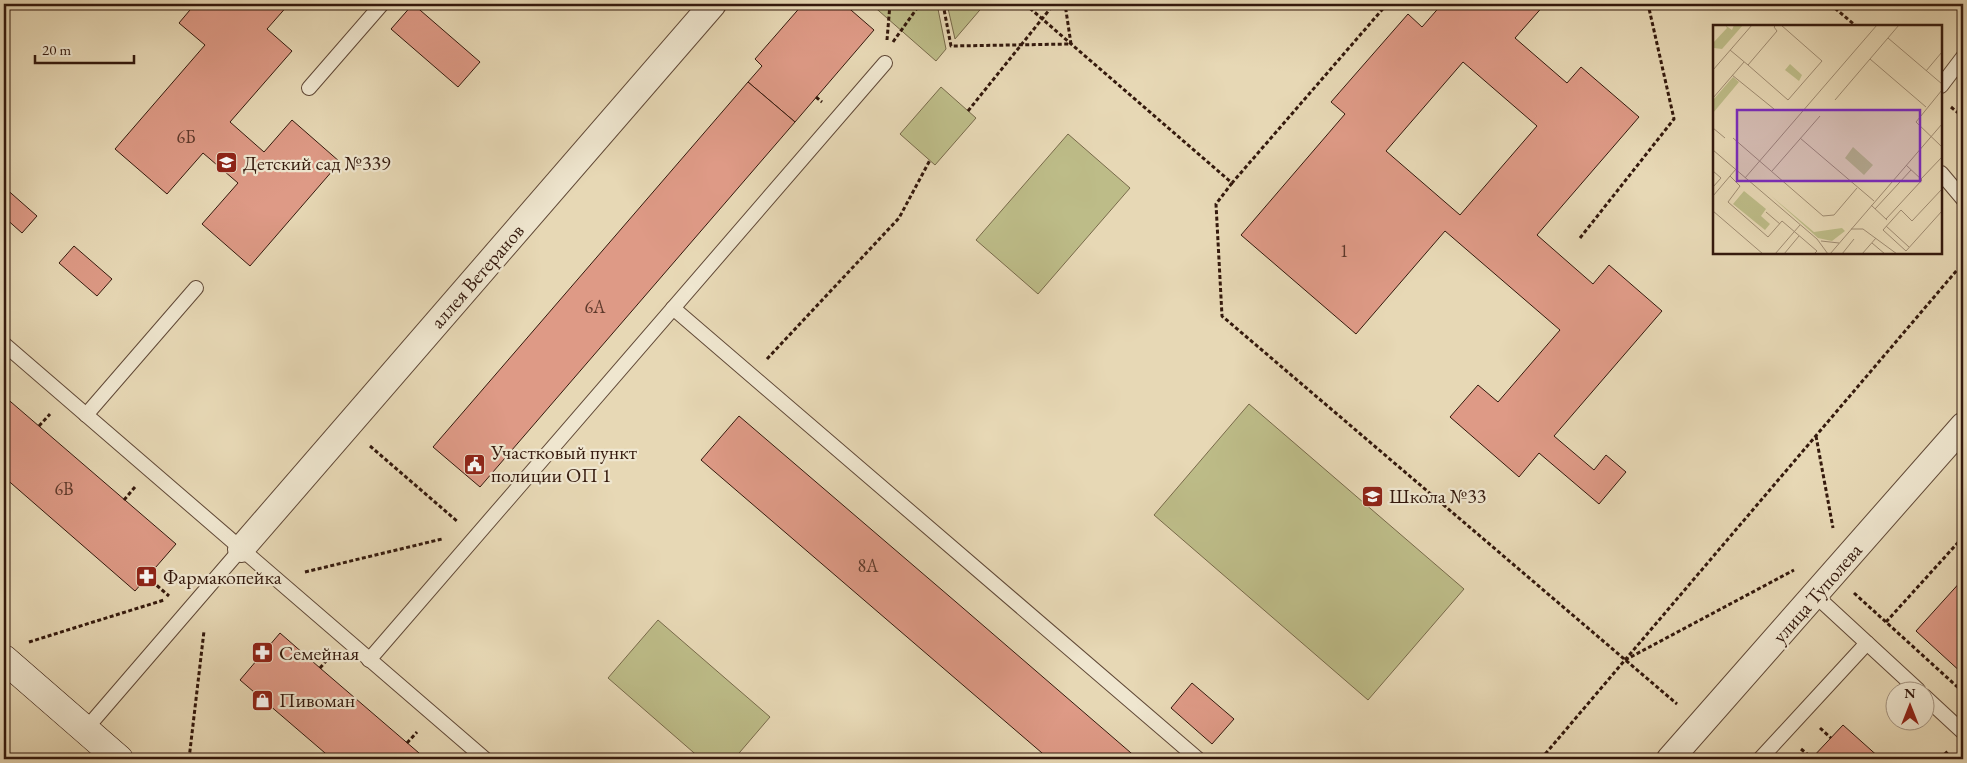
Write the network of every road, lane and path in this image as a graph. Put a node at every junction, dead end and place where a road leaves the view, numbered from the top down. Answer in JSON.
{"nodes":[{"id":1,"x":382,"y":4,"type":"edge"},
{"id":2,"x":714,"y":4,"type":"edge"},
{"id":3,"x":890,"y":4,"type":"edge"},
{"id":4,"x":920,"y":4,"type":"edge"},
{"id":5,"x":942,"y":4,"type":"edge"},
{"id":6,"x":1025,"y":4,"type":"edge"},
{"id":7,"x":1054,"y":4,"type":"edge"},
{"id":8,"x":1065,"y":4,"type":"edge"},
{"id":9,"x":1387,"y":4,"type":"edge"},
{"id":10,"x":1648,"y":4,"type":"edge"},
{"id":11,"x":1830,"y":4,"type":"edge"},
{"id":12,"x":1042,"y":18,"type":"junction"},
{"id":13,"x":1855,"y":25,"type":"edge"},
{"id":14,"x":1071,"y":44,"type":"junction"},
{"id":15,"x":1021,"y":45,"type":"junction"},
{"id":16,"x":1963,"y":57,"type":"edge"},
{"id":17,"x":886,"y":58,"type":"junction"},
{"id":18,"x":1942,"y":85,"type":"edge"},
{"id":19,"x":309,"y":88,"type":"dead end"},
{"id":20,"x":968,"y":111,"type":"dead end"},
{"id":21,"x":930,"y":160,"type":"dead end"},
{"id":22,"x":1942,"y":174,"type":"edge"},
{"id":23,"x":1232,"y":183,"type":"junction"},
{"id":24,"x":1963,"y":199,"type":"edge"},
{"id":25,"x":1580,"y":238,"type":"dead end"},
{"id":26,"x":1963,"y":263,"type":"edge"},
{"id":27,"x":196,"y":288,"type":"dead end"},
{"id":28,"x":674,"y":308,"type":"junction"},
{"id":29,"x":4,"y":344,"type":"edge"},
{"id":30,"x":752,"y":376,"type":"junction"},
{"id":31,"x":86,"y":415,"type":"junction"},
{"id":32,"x":348,"y":426,"type":"junction"},
{"id":33,"x":1963,"y":426,"type":"edge"},
{"id":34,"x":1816,"y":436,"type":"junction"},
{"id":35,"x":1834,"y":530,"type":"dead end"},
{"id":36,"x":473,"y":535,"type":"junction"},
{"id":37,"x":1963,"y":538,"type":"edge"},
{"id":38,"x":241,"y":549,"type":"junction"},
{"id":39,"x":1799,"y":567,"type":"dead end"},
{"id":40,"x":147,"y":577,"type":"dead end"},
{"id":41,"x":276,"y":579,"type":"junction"},
{"id":42,"x":209,"y":586,"type":"junction"},
{"id":43,"x":1848,"y":587,"type":"dead end"},
{"id":44,"x":1816,"y":596,"type":"junction"},
{"id":45,"x":1886,"y":622,"type":"junction"},
{"id":46,"x":30,"y":641,"type":"dead end"},
{"id":47,"x":1867,"y":643,"type":"junction"},
{"id":48,"x":4,"y":659,"type":"edge"},
{"id":49,"x":369,"y":660,"type":"junction"},
{"id":50,"x":1625,"y":660,"type":"junction"},
{"id":51,"x":1907,"y":680,"type":"edge"},
{"id":52,"x":1963,"y":692,"type":"edge"},
{"id":53,"x":1934,"y":705,"type":"edge"},
{"id":54,"x":1701,"y":725,"type":"junction"},
{"id":55,"x":1817,"y":725,"type":"dead end"},
{"id":56,"x":85,"y":730,"type":"junction"},
{"id":57,"x":1963,"y":732,"type":"edge"},
{"id":58,"x":1831,"y":738,"type":"dead end"},
{"id":59,"x":118,"y":759,"type":"edge"},
{"id":60,"x":189,"y":759,"type":"edge"},
{"id":61,"x":485,"y":759,"type":"edge"},
{"id":62,"x":1198,"y":759,"type":"edge"},
{"id":63,"x":1541,"y":759,"type":"edge"},
{"id":64,"x":1670,"y":759,"type":"edge"},
{"id":65,"x":1760,"y":759,"type":"edge"}],
"edges":[{"from":1,"to":19,"type":"lane"},
{"from":2,"to":32,"type":"street","name":"аллея Ветеранов"},
{"from":3,"to":17,"type":"path"},
{"from":4,"to":17,"type":"path"},
{"from":5,"to":15,"type":"path"},
{"from":6,"to":12,"type":"path"},
{"from":7,"to":12,"type":"path"},
{"from":8,"to":14,"type":"path"},
{"from":9,"to":23,"type":"path"},
{"from":10,"to":25,"type":"path"},
{"from":11,"to":13,"type":"path"},
{"from":12,"to":14,"type":"path"},
{"from":12,"to":15,"type":"path"},
{"from":14,"to":15,"type":"path"},
{"from":14,"to":23,"type":"path"},
{"from":15,"to":20,"type":"path"},
{"from":16,"to":18,"type":"lane"},
{"from":17,"to":28,"type":"lane"},
{"from":21,"to":30,"type":"path"},
{"from":22,"to":24,"type":"lane"},
{"from":23,"to":50,"type":"path"},
{"from":26,"to":34,"type":"path"},
{"from":27,"to":31,"type":"lane"},
{"from":28,"to":30,"type":"lane"},
{"from":28,"to":36,"type":"lane"},
{"from":29,"to":31,"type":"lane"},
{"from":30,"to":62,"type":"lane"},
{"from":31,"to":38,"type":"lane"},
{"from":32,"to":36,"type":"path"},
{"from":32,"to":38,"type":"street","name":"аллея Ветеранов"},
{"from":33,"to":44,"type":"street","name":"улица Туполева"},
{"from":34,"to":35,"type":"path"},
{"from":34,"to":50,"type":"path"},
{"from":36,"to":41,"type":"path"},
{"from":36,"to":49,"type":"lane"},
{"from":37,"to":45,"type":"path"},
{"from":38,"to":41,"type":"lane"},
{"from":38,"to":42,"type":"lane"},
{"from":39,"to":50,"type":"path"},
{"from":40,"to":46,"type":"path"},
{"from":41,"to":49,"type":"lane"},
{"from":42,"to":56,"type":"lane"},
{"from":42,"to":60,"type":"path"},
{"from":43,"to":45,"type":"path"},
{"from":44,"to":47,"type":"lane"},
{"from":44,"to":54,"type":"street","name":"улица Туполева"},
{"from":45,"to":47,"type":"path"},
{"from":45,"to":52,"type":"path"},
{"from":47,"to":51,"type":"lane"},
{"from":47,"to":65,"type":"lane"},
{"from":48,"to":56,"type":"street"},
{"from":49,"to":61,"type":"lane"},
{"from":50,"to":54,"type":"path"},
{"from":50,"to":63,"type":"path"},
{"from":53,"to":57,"type":"lane"},
{"from":54,"to":64,"type":"street","name":"улица Туполева"},
{"from":55,"to":58,"type":"path"},
{"from":56,"to":59,"type":"street"}]}
